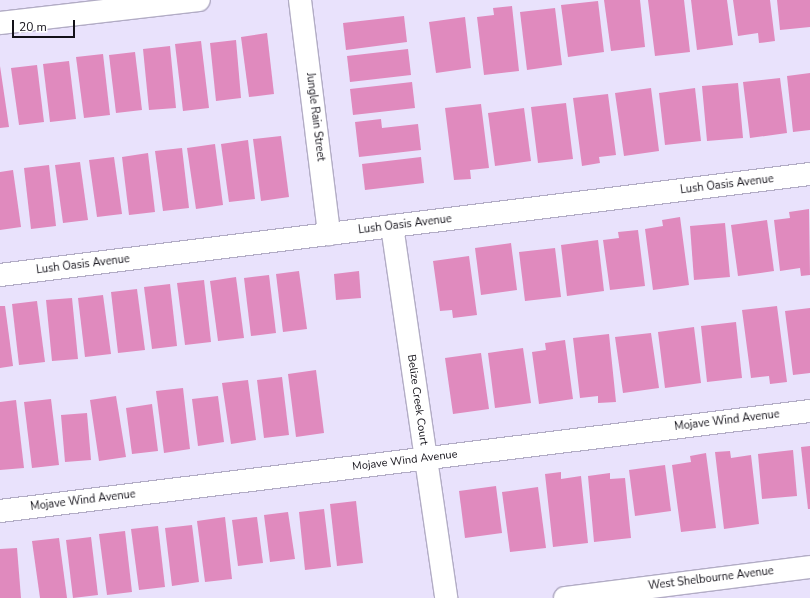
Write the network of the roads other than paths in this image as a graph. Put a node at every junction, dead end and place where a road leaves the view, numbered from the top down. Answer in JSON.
{"nodes":[{"id":1,"x":199,"y":0,"type":"edge"},
{"id":2,"x":300,"y":0,"type":"edge"},
{"id":3,"x":0,"y":23,"type":"edge"},
{"id":4,"x":810,"y":174,"type":"edge"},
{"id":5,"x":392,"y":226,"type":"junction"},
{"id":6,"x":329,"y":234,"type":"junction"},
{"id":7,"x":0,"y":275,"type":"edge"},
{"id":8,"x":810,"y":411,"type":"edge"},
{"id":9,"x":426,"y":458,"type":"junction"},
{"id":10,"x":0,"y":511,"type":"edge"},
{"id":11,"x":810,"y":567,"type":"edge"},
{"id":12,"x":662,"y":592,"type":"edge"},
{"id":13,"x":446,"y":598,"type":"edge"},
{"id":14,"x":565,"y":598,"type":"edge"}],
"edges":[{"from":1,"to":3,"type":"street"},
{"from":2,"to":6,"type":"street","name":"Jungle Rain Street"},
{"from":4,"to":5,"type":"street","name":"Lush Oasis Avenue"},
{"from":5,"to":6,"type":"street","name":"Lush Oasis Avenue"},
{"from":5,"to":9,"type":"street","name":"Belize Creek Court"},
{"from":6,"to":7,"type":"street","name":"Lush Oasis Avenue"},
{"from":8,"to":9,"type":"street","name":"Mojave Wind Avenue"},
{"from":9,"to":10,"type":"street","name":"Mojave Wind Avenue"},
{"from":9,"to":13,"type":"street","name":"Belize Creek Court"},
{"from":11,"to":12,"type":"street","name":"West Shelbourne Avenue"},
{"from":12,"to":14,"type":"street","name":"West Shelbourne Avenue"}]}
